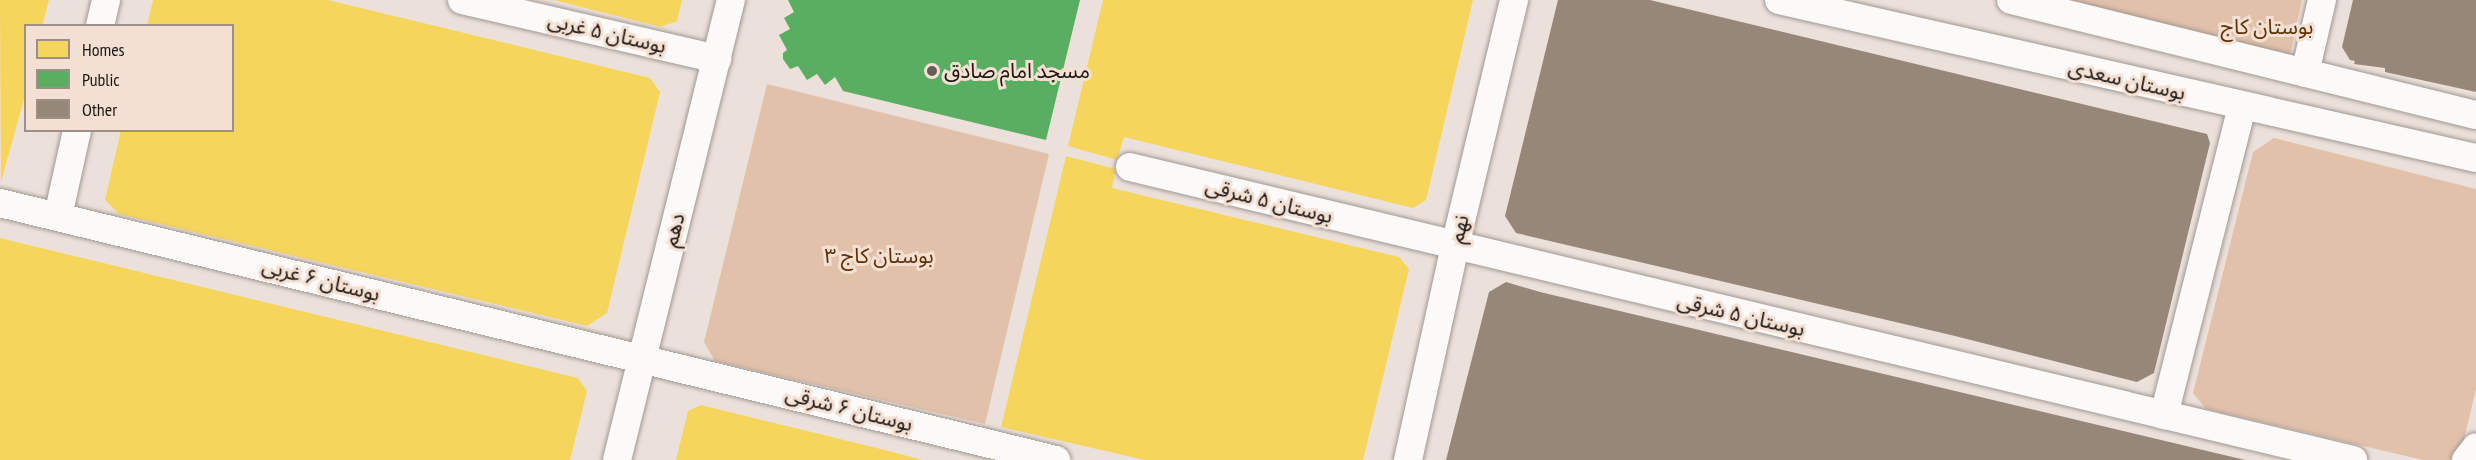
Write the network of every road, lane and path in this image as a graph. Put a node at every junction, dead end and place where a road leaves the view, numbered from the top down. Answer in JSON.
{"nodes":[{"id":1,"x":106,"y":0,"type":"edge"},
{"id":2,"x":462,"y":0,"type":"edge"},
{"id":3,"x":731,"y":0,"type":"edge"},
{"id":4,"x":1514,"y":0,"type":"edge"},
{"id":5,"x":1779,"y":0,"type":"edge"},
{"id":6,"x":2015,"y":0,"type":"edge"},
{"id":7,"x":2322,"y":0,"type":"edge"},
{"id":8,"x":100,"y":24,"type":"edge"},
{"id":9,"x":717,"y":59,"type":"junction"},
{"id":10,"x":2305,"y":73,"type":"junction"},
{"id":11,"x":2242,"y":106,"type":"junction"},
{"id":12,"x":2476,"y":115,"type":"edge"},
{"id":13,"x":77,"y":132,"type":"edge"},
{"id":14,"x":2476,"y":158,"type":"edge"},
{"id":15,"x":1130,"y":167,"type":"dead end"},
{"id":16,"x":0,"y":203,"type":"edge"},
{"id":17,"x":58,"y":216,"type":"junction"},
{"id":18,"x":1455,"y":246,"type":"junction"},
{"id":19,"x":642,"y":358,"type":"junction"},
{"id":20,"x":2164,"y":415,"type":"junction"},
{"id":21,"x":2476,"y":447,"type":"edge"},
{"id":22,"x":616,"y":460,"type":"edge"},
{"id":23,"x":1056,"y":460,"type":"edge"},
{"id":24,"x":1408,"y":460,"type":"edge"},
{"id":25,"x":2353,"y":460,"type":"edge"},
{"id":26,"x":2466,"y":460,"type":"edge"}],
"edges":[{"from":1,"to":8,"type":"street"},
{"from":2,"to":9,"type":"street","name":"بوستان ۵ غربی"},
{"from":3,"to":9,"type":"street","name":"دهم"},
{"from":4,"to":18,"type":"street","name":"نهم"},
{"from":5,"to":11,"type":"street","name":"بوستان سعدی"},
{"from":6,"to":10,"type":"street"},
{"from":7,"to":10,"type":"street"},
{"from":9,"to":19,"type":"street","name":"دهم"},
{"from":10,"to":12,"type":"street"},
{"from":11,"to":14,"type":"street","name":"بوستان سعدی"},
{"from":11,"to":20,"type":"street"},
{"from":13,"to":17,"type":"street"},
{"from":15,"to":18,"type":"street","name":"بوستان ۵ شرقی"},
{"from":16,"to":17,"type":"street","name":"بوستان ۶ غربی"},
{"from":17,"to":19,"type":"street","name":"بوستان ۶ غربی"},
{"from":18,"to":20,"type":"street","name":"بوستان ۵ شرقی"},
{"from":18,"to":24,"type":"street","name":"نهم"},
{"from":19,"to":22,"type":"street","name":"دهم"},
{"from":19,"to":23,"type":"street","name":"بوستان ۶ شرقی"},
{"from":20,"to":25,"type":"street","name":"بوستان ۵ شرقی"},
{"from":21,"to":26,"type":"street"}]}
